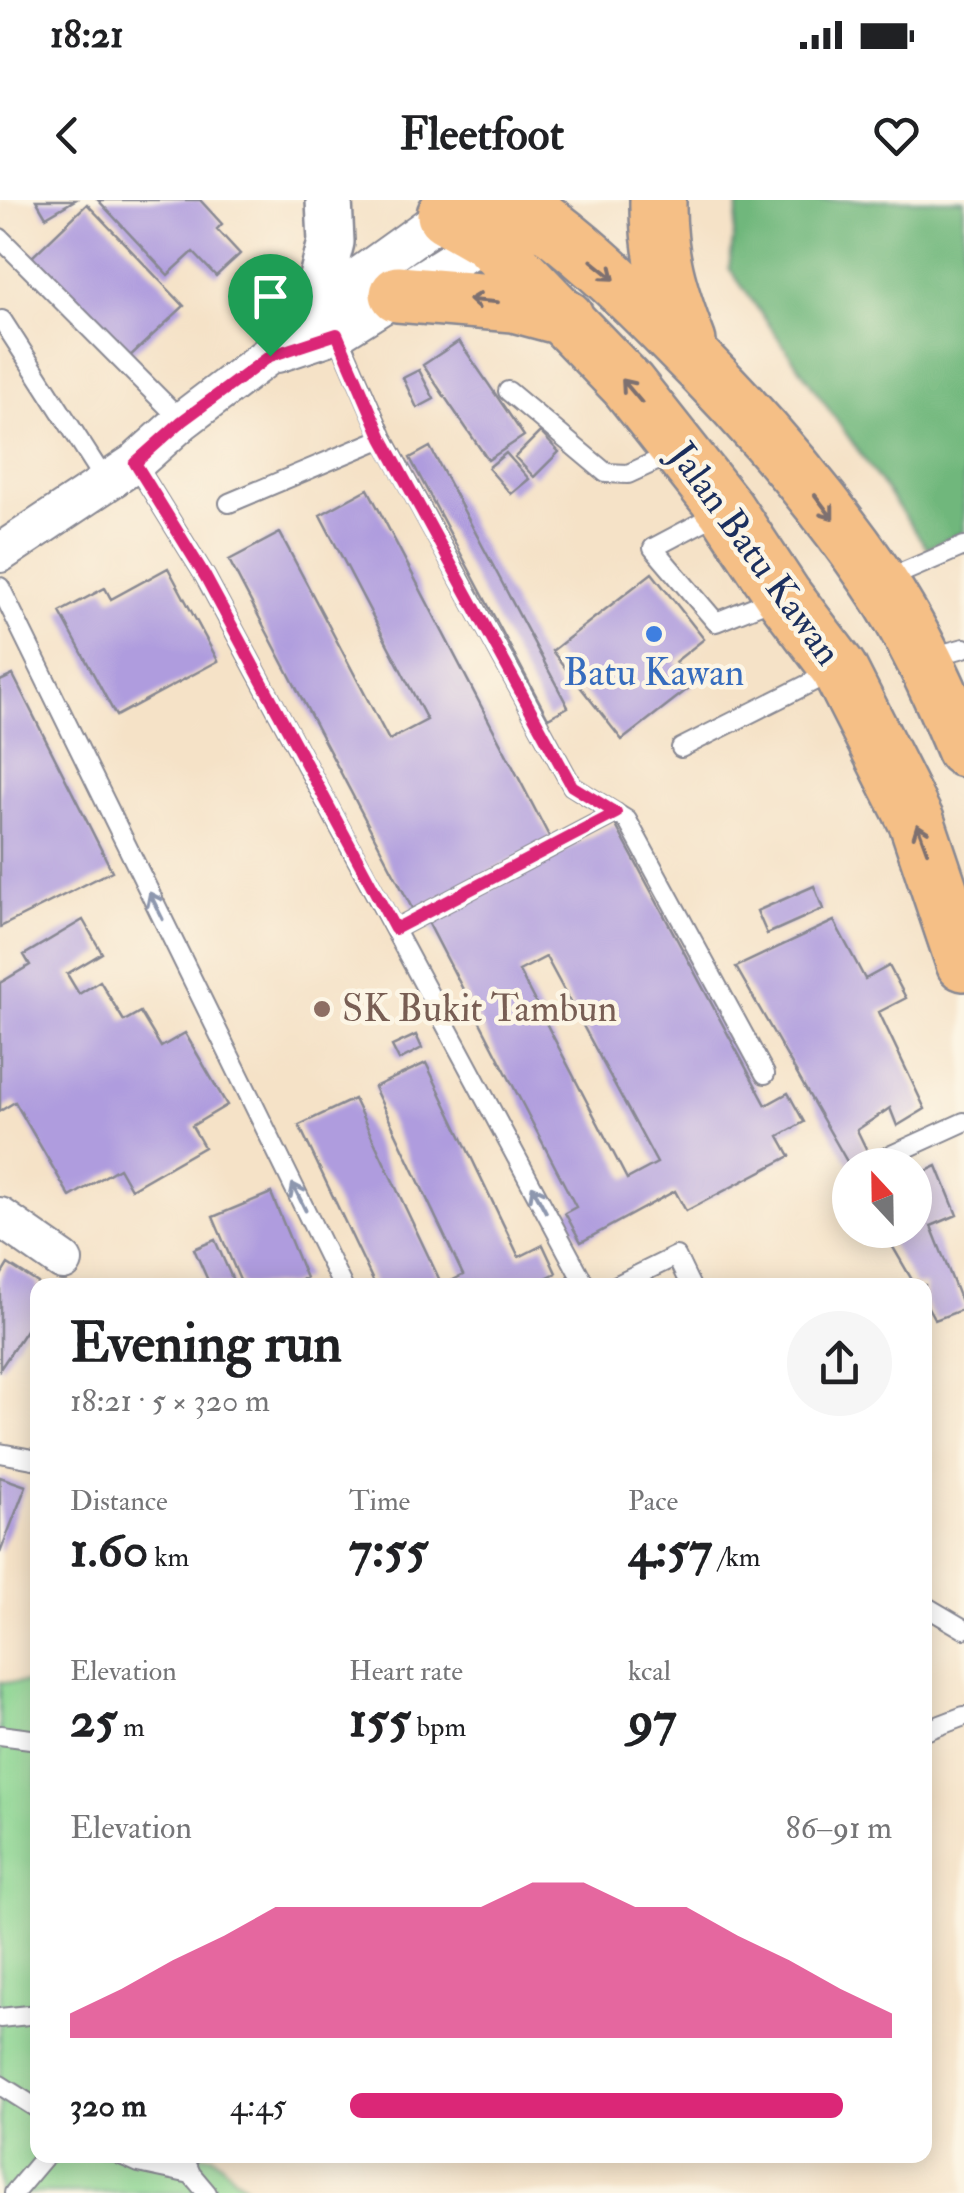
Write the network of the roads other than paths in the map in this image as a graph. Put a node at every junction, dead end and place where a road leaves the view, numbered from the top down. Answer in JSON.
{"nodes":[{"id":1,"x":329,"y":200,"type":"edge"},
{"id":2,"x":658,"y":200,"type":"edge"},
{"id":3,"x":486,"y":209,"type":"edge"},
{"id":4,"x":0,"y":238,"type":"edge"},
{"id":5,"x":398,"y":294,"type":"junction"},
{"id":6,"x":566,"y":318,"type":"junction"},
{"id":7,"x":2,"y":320,"type":"dead end"},
{"id":8,"x":325,"y":321,"type":"junction"},
{"id":9,"x":695,"y":360,"type":"junction"},
{"id":10,"x":508,"y":391,"type":"dead end"},
{"id":11,"x":182,"y":421,"type":"junction"},
{"id":12,"x":382,"y":438,"type":"junction"},
{"id":13,"x":681,"y":450,"type":"junction"},
{"id":14,"x":121,"y":472,"type":"junction"},
{"id":15,"x":229,"y":503,"type":"dead end"},
{"id":16,"x":726,"y":509,"type":"junction"},
{"id":17,"x":964,"y":546,"type":"edge"},
{"id":18,"x":1,"y":558,"type":"edge"},
{"id":19,"x":880,"y":582,"type":"junction"},
{"id":20,"x":783,"y":595,"type":"junction"},
{"id":21,"x":943,"y":654,"type":"edge"},
{"id":22,"x":839,"y":669,"type":"junction"},
{"id":23,"x":681,"y":748,"type":"dead end"},
{"id":24,"x":964,"y":750,"type":"edge"},
{"id":25,"x":616,"y":813,"type":"junction"},
{"id":26,"x":395,"y":929,"type":"junction"},
{"id":27,"x":964,"y":963,"type":"edge"},
{"id":28,"x":765,"y":1074,"type":"dead end"},
{"id":29,"x":964,"y":1122,"type":"edge"},
{"id":30,"x":907,"y":1148,"type":"edge"},
{"id":31,"x":0,"y":1217,"type":"edge"},
{"id":32,"x":64,"y":1261,"type":"dead end"},
{"id":33,"x":339,"y":1278,"type":"edge"},
{"id":34,"x":581,"y":1278,"type":"edge"},
{"id":35,"x":631,"y":1278,"type":"edge"},
{"id":36,"x":687,"y":1278,"type":"edge"},
{"id":37,"x":0,"y":1454,"type":"edge"},
{"id":38,"x":30,"y":1459,"type":"edge"},
{"id":39,"x":932,"y":1610,"type":"edge"},
{"id":40,"x":964,"y":1629,"type":"edge"},
{"id":41,"x":964,"y":1716,"type":"edge"},
{"id":42,"x":932,"y":1728,"type":"edge"},
{"id":43,"x":0,"y":1735,"type":"edge"},
{"id":44,"x":30,"y":1739,"type":"edge"},
{"id":45,"x":30,"y":2015,"type":"edge"},
{"id":46,"x":0,"y":2018,"type":"edge"},
{"id":47,"x":0,"y":2085,"type":"edge"},
{"id":48,"x":30,"y":2104,"type":"edge"},
{"id":49,"x":39,"y":2163,"type":"edge"},
{"id":50,"x":150,"y":2163,"type":"edge"},
{"id":51,"x":186,"y":2163,"type":"edge"},
{"id":52,"x":191,"y":2174,"type":"junction"},
{"id":53,"x":14,"y":2193,"type":"edge"},
{"id":54,"x":207,"y":2193,"type":"edge"}],
"edges":[{"from":1,"to":8,"type":"street"},
{"from":2,"to":9,"type":"main road"},
{"from":3,"to":5,"type":"street"},
{"from":3,"to":6,"type":"main road","name":"Jalan Batu Kawan"},
{"from":3,"to":8,"type":"street"},
{"from":3,"to":9,"type":"main road","name":"Jalan Batu Kawan","one_way":true},
{"from":4,"to":11,"type":"lane"},
{"from":6,"to":5,"type":"main road","one_way":true},
{"from":5,"to":8,"type":"street"},
{"from":13,"to":6,"type":"main road","name":"Jalan Batu Kawan","one_way":true},
{"from":7,"to":14,"type":"lane"},
{"from":8,"to":11,"type":"street"},
{"from":8,"to":12,"type":"lane"},
{"from":9,"to":19,"type":"main road","name":"Jalan Batu Kawan","one_way":true},
{"from":10,"to":13,"type":"lane"},
{"from":11,"to":14,"type":"street"},
{"from":12,"to":15,"type":"lane"},
{"from":12,"to":25,"type":"lane"},
{"from":13,"to":16,"type":"main road","name":"Jalan Batu Kawan"},
{"from":14,"to":18,"type":"street"},
{"from":14,"to":26,"type":"lane"},
{"from":16,"to":20,"type":"main road","name":"Jalan Batu Kawan"},
{"from":16,"to":20,"type":"lane"},
{"from":17,"to":19,"type":"lane"},
{"from":33,"to":18,"type":"lane","one_way":true},
{"from":19,"to":21,"type":"main road","name":"Jalan Batu Kawan"},
{"from":20,"to":22,"type":"main road","name":"Jalan Batu Kawan"},
{"from":21,"to":24,"type":"main road","name":"Jalan Batu Kawan"},
{"from":22,"to":23,"type":"lane"},
{"from":27,"to":22,"type":"main road","name":"Jalan Batu Kawan","one_way":true},
{"from":25,"to":26,"type":"lane"},
{"from":25,"to":28,"type":"lane"},
{"from":34,"to":26,"type":"lane","one_way":true},
{"from":29,"to":30,"type":"lane"},
{"from":31,"to":32,"type":"street"},
{"from":35,"to":36,"type":"lane"},
{"from":37,"to":38,"type":"lane"},
{"from":39,"to":40,"type":"lane"},
{"from":41,"to":42,"type":"lane"},
{"from":43,"to":44,"type":"lane"},
{"from":45,"to":46,"type":"lane"},
{"from":47,"to":48,"type":"lane"},
{"from":49,"to":53,"type":"lane"},
{"from":50,"to":52,"type":"lane"},
{"from":51,"to":52,"type":"lane"},
{"from":52,"to":54,"type":"lane"}]}
